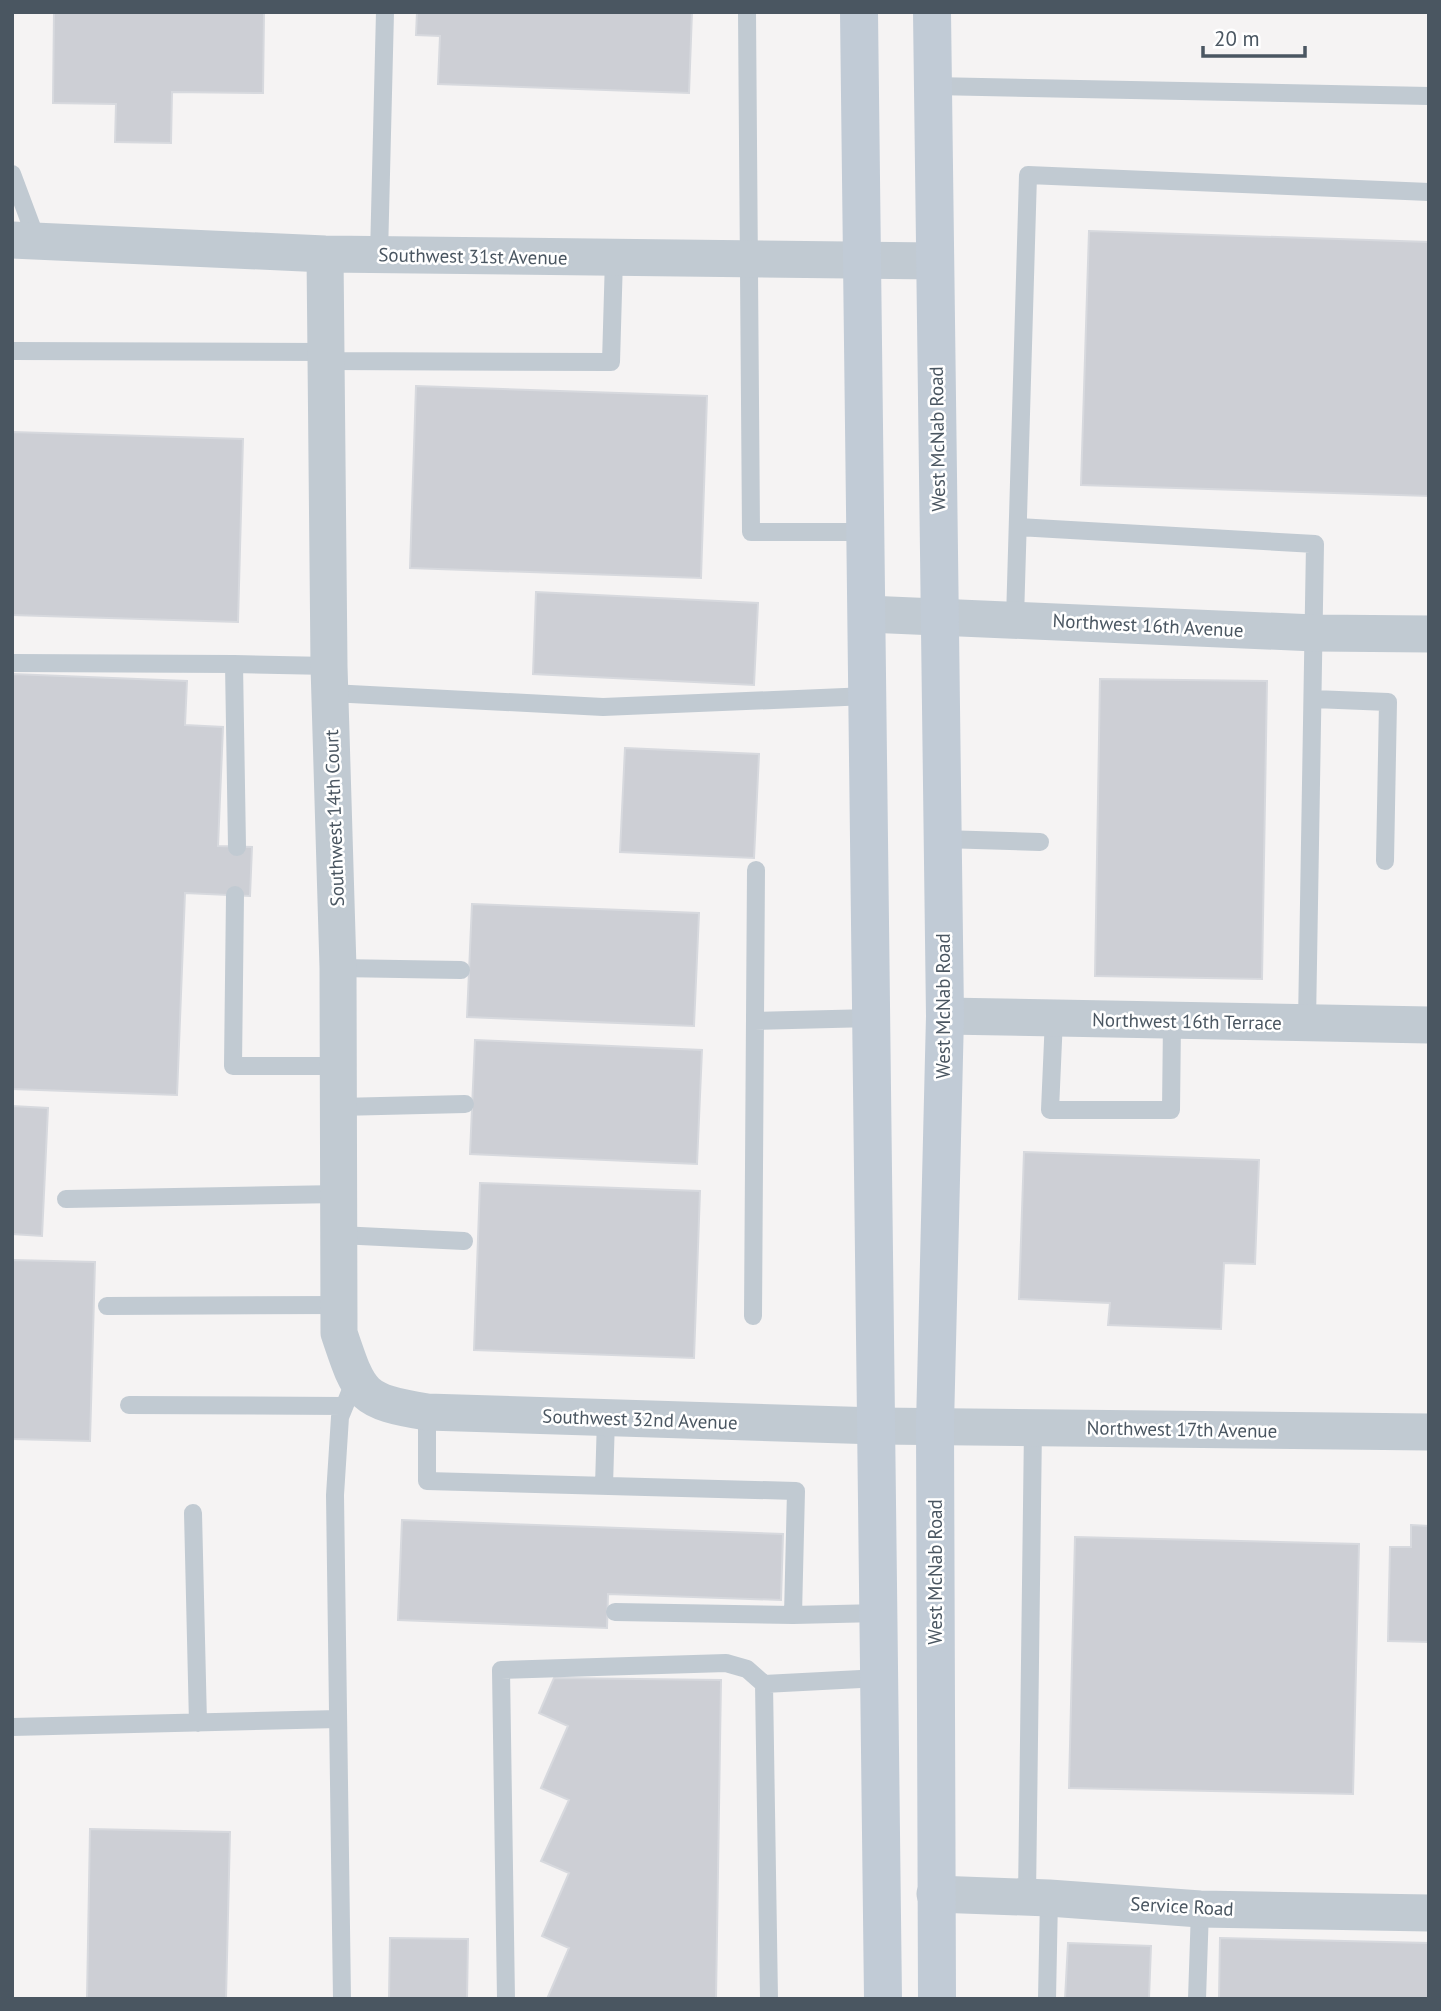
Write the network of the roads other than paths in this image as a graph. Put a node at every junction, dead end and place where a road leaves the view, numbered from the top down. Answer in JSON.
{"nodes":[{"id":1,"x":385,"y":12,"type":"edge"},
{"id":2,"x":747,"y":12,"type":"edge"},
{"id":3,"x":859,"y":12,"type":"edge"},
{"id":4,"x":932,"y":12,"type":"edge"},
{"id":5,"x":933,"y":86,"type":"junction"},
{"id":6,"x":1429,"y":96,"type":"edge"},
{"id":7,"x":12,"y":174,"type":"edge"},
{"id":8,"x":1429,"y":192,"type":"edge"},
{"id":9,"x":25,"y":241,"type":"edge"},
{"id":10,"x":325,"y":254,"type":"junction"},
{"id":11,"x":379,"y":255,"type":"junction"},
{"id":12,"x":614,"y":258,"type":"junction"},
{"id":13,"x":748,"y":260,"type":"junction"},
{"id":14,"x":862,"y":261,"type":"junction"},
{"id":15,"x":935,"y":261,"type":"junction"},
{"id":16,"x":12,"y":351,"type":"edge"},
{"id":17,"x":326,"y":357,"type":"junction"},
{"id":18,"x":1018,"y":527,"type":"junction"},
{"id":19,"x":866,"y":532,"type":"junction"},
{"id":20,"x":867,"y":614,"type":"junction"},
{"id":21,"x":939,"y":615,"type":"junction"},
{"id":22,"x":1015,"y":619,"type":"junction"},
{"id":23,"x":1315,"y":633,"type":"junction"},
{"id":24,"x":1429,"y":635,"type":"edge"},
{"id":25,"x":12,"y":663,"type":"edge"},
{"id":26,"x":234,"y":664,"type":"junction"},
{"id":27,"x":330,"y":679,"type":"junction"},
{"id":28,"x":868,"y":696,"type":"junction"},
{"id":29,"x":1314,"y":699,"type":"junction"},
{"id":30,"x":942,"y":839,"type":"junction"},
{"id":31,"x":1040,"y":842,"type":"dead end"},
{"id":32,"x":237,"y":847,"type":"dead end"},
{"id":33,"x":1385,"y":861,"type":"dead end"},
{"id":34,"x":756,"y":870,"type":"dead end"},
{"id":35,"x":235,"y":895,"type":"dead end"},
{"id":36,"x":338,"y":968,"type":"junction"},
{"id":37,"x":461,"y":970,"type":"dead end"},
{"id":38,"x":944,"y":1016,"type":"junction"},
{"id":39,"x":872,"y":1017,"type":"junction"},
{"id":40,"x":1054,"y":1018,"type":"junction"},
{"id":41,"x":755,"y":1021,"type":"junction"},
{"id":42,"x":1172,"y":1021,"type":"junction"},
{"id":43,"x":1307,"y":1023,"type":"junction"},
{"id":44,"x":1429,"y":1025,"type":"edge"},
{"id":45,"x":339,"y":1066,"type":"junction"},
{"id":46,"x":465,"y":1104,"type":"dead end"},
{"id":47,"x":339,"y":1107,"type":"junction"},
{"id":48,"x":339,"y":1194,"type":"junction"},
{"id":49,"x":66,"y":1199,"type":"dead end"},
{"id":50,"x":340,"y":1235,"type":"junction"},
{"id":51,"x":464,"y":1241,"type":"dead end"},
{"id":52,"x":340,"y":1305,"type":"junction"},
{"id":53,"x":107,"y":1306,"type":"dead end"},
{"id":54,"x":753,"y":1316,"type":"dead end"},
{"id":55,"x":350,"y":1393,"type":"junction"},
{"id":56,"x":129,"y":1405,"type":"dead end"},
{"id":57,"x":427,"y":1412,"type":"junction"},
{"id":58,"x":606,"y":1418,"type":"junction"},
{"id":59,"x":935,"y":1425,"type":"junction"},
{"id":60,"x":878,"y":1426,"type":"junction"},
{"id":61,"x":1034,"y":1427,"type":"junction"},
{"id":62,"x":1429,"y":1432,"type":"edge"},
{"id":63,"x":604,"y":1486,"type":"junction"},
{"id":64,"x":193,"y":1513,"type":"dead end"},
{"id":65,"x":615,"y":1612,"type":"dead end"},
{"id":66,"x":880,"y":1613,"type":"junction"},
{"id":67,"x":793,"y":1615,"type":"junction"},
{"id":68,"x":880,"y":1678,"type":"junction"},
{"id":69,"x":764,"y":1684,"type":"junction"},
{"id":70,"x":338,"y":1719,"type":"junction"},
{"id":71,"x":198,"y":1723,"type":"junction"},
{"id":72,"x":12,"y":1727,"type":"edge"},
{"id":73,"x":935,"y":1894,"type":"junction"},
{"id":74,"x":1038,"y":1897,"type":"junction"},
{"id":75,"x":1200,"y":1909,"type":"junction"},
{"id":76,"x":1429,"y":1913,"type":"edge"},
{"id":77,"x":342,"y":1999,"type":"edge"},
{"id":78,"x":506,"y":1999,"type":"edge"},
{"id":79,"x":769,"y":1999,"type":"edge"},
{"id":80,"x":883,"y":1999,"type":"edge"},
{"id":81,"x":937,"y":1999,"type":"edge"},
{"id":82,"x":1047,"y":1999,"type":"edge"},
{"id":83,"x":1197,"y":1999,"type":"edge"}],
"edges":[{"from":1,"to":11,"type":"lane"},
{"from":2,"to":13,"type":"lane"},
{"from":3,"to":14,"type":"main road"},
{"from":4,"to":5,"type":"main road","name":"West McNab Road"},
{"from":5,"to":6,"type":"lane"},
{"from":5,"to":15,"type":"main road","name":"West McNab Road"},
{"from":7,"to":9,"type":"lane"},
{"from":8,"to":18,"type":"lane"},
{"from":9,"to":10,"type":"street","name":"Southwest 31st Avenue"},
{"from":10,"to":11,"type":"street","name":"Southwest 31st Avenue"},
{"from":10,"to":17,"type":"street","name":"Southwest 14th Court"},
{"from":11,"to":12,"type":"street","name":"Southwest 31st Avenue"},
{"from":12,"to":13,"type":"street","name":"Southwest 31st Avenue"},
{"from":12,"to":17,"type":"lane"},
{"from":13,"to":14,"type":"street","name":"Southwest 31st Avenue"},
{"from":13,"to":19,"type":"lane"},
{"from":14,"to":15,"type":"street","name":"Southwest 31st Avenue"},
{"from":14,"to":19,"type":"main road"},
{"from":15,"to":21,"type":"main road","name":"West McNab Road"},
{"from":16,"to":17,"type":"lane"},
{"from":17,"to":27,"type":"street","name":"Southwest 14th Court"},
{"from":18,"to":22,"type":"lane"},
{"from":18,"to":23,"type":"lane"},
{"from":19,"to":20,"type":"main road"},
{"from":20,"to":21,"type":"street","name":"Northwest 16th Avenue"},
{"from":20,"to":28,"type":"main road"},
{"from":21,"to":22,"type":"street","name":"Northwest 16th Avenue"},
{"from":21,"to":30,"type":"main road","name":"West McNab Road"},
{"from":22,"to":23,"type":"street","name":"Northwest 16th Avenue"},
{"from":23,"to":24,"type":"street","name":"Northwest 16th Avenue"},
{"from":23,"to":29,"type":"lane"},
{"from":25,"to":26,"type":"lane"},
{"from":26,"to":27,"type":"lane"},
{"from":26,"to":32,"type":"lane"},
{"from":27,"to":28,"type":"lane"},
{"from":27,"to":36,"type":"street","name":"Southwest 14th Court"},
{"from":28,"to":39,"type":"main road"},
{"from":29,"to":33,"type":"lane"},
{"from":29,"to":43,"type":"lane"},
{"from":30,"to":31,"type":"lane"},
{"from":30,"to":38,"type":"main road","name":"West McNab Road"},
{"from":34,"to":41,"type":"lane"},
{"from":35,"to":45,"type":"lane"},
{"from":36,"to":37,"type":"lane"},
{"from":36,"to":45,"type":"street","name":"Southwest 14th Court"},
{"from":38,"to":40,"type":"street","name":"Northwest 16th Terrace"},
{"from":38,"to":59,"type":"main road","name":"West McNab Road"},
{"from":39,"to":41,"type":"lane"},
{"from":39,"to":60,"type":"main road"},
{"from":40,"to":42,"type":"street","name":"Northwest 16th Terrace"},
{"from":40,"to":42,"type":"lane"},
{"from":41,"to":54,"type":"lane"},
{"from":42,"to":43,"type":"street","name":"Northwest 16th Terrace"},
{"from":43,"to":44,"type":"street","name":"Northwest 16th Terrace"},
{"from":45,"to":47,"type":"street","name":"Southwest 14th Court"},
{"from":46,"to":47,"type":"lane"},
{"from":47,"to":48,"type":"street","name":"Southwest 14th Court"},
{"from":48,"to":49,"type":"lane"},
{"from":48,"to":50,"type":"street","name":"Southwest 14th Court"},
{"from":50,"to":51,"type":"lane"},
{"from":50,"to":52,"type":"street","name":"Southwest 14th Court"},
{"from":52,"to":53,"type":"lane"},
{"from":52,"to":55,"type":"street","name":"Southwest 14th Court"},
{"from":55,"to":56,"type":"lane"},
{"from":55,"to":57,"type":"street","name":"Southwest 32nd Avenue"},
{"from":55,"to":70,"type":"lane"},
{"from":57,"to":58,"type":"street","name":"Southwest 32nd Avenue"},
{"from":57,"to":63,"type":"lane"},
{"from":58,"to":60,"type":"street","name":"Southwest 32nd Avenue"},
{"from":58,"to":63,"type":"lane"},
{"from":59,"to":60,"type":"street","name":"Southwest 32nd Avenue"},
{"from":59,"to":61,"type":"street","name":"Northwest 17th Avenue"},
{"from":59,"to":73,"type":"main road","name":"West McNab Road"},
{"from":60,"to":66,"type":"main road"},
{"from":61,"to":62,"type":"street","name":"Northwest 17th Avenue"},
{"from":61,"to":74,"type":"lane"},
{"from":63,"to":67,"type":"lane"},
{"from":64,"to":71,"type":"lane"},
{"from":65,"to":67,"type":"lane"},
{"from":66,"to":67,"type":"lane"},
{"from":66,"to":68,"type":"main road"},
{"from":68,"to":69,"type":"lane"},
{"from":68,"to":80,"type":"main road"},
{"from":69,"to":78,"type":"lane"},
{"from":69,"to":79,"type":"lane"},
{"from":70,"to":71,"type":"lane"},
{"from":70,"to":77,"type":"lane"},
{"from":71,"to":72,"type":"lane"},
{"from":73,"to":74,"type":"street","name":"Service Road"},
{"from":73,"to":81,"type":"main road","name":"West McNab Road"},
{"from":74,"to":75,"type":"street","name":"Service Road"},
{"from":74,"to":82,"type":"lane"},
{"from":75,"to":76,"type":"street","name":"Service Road"},
{"from":75,"to":83,"type":"lane"}]}
